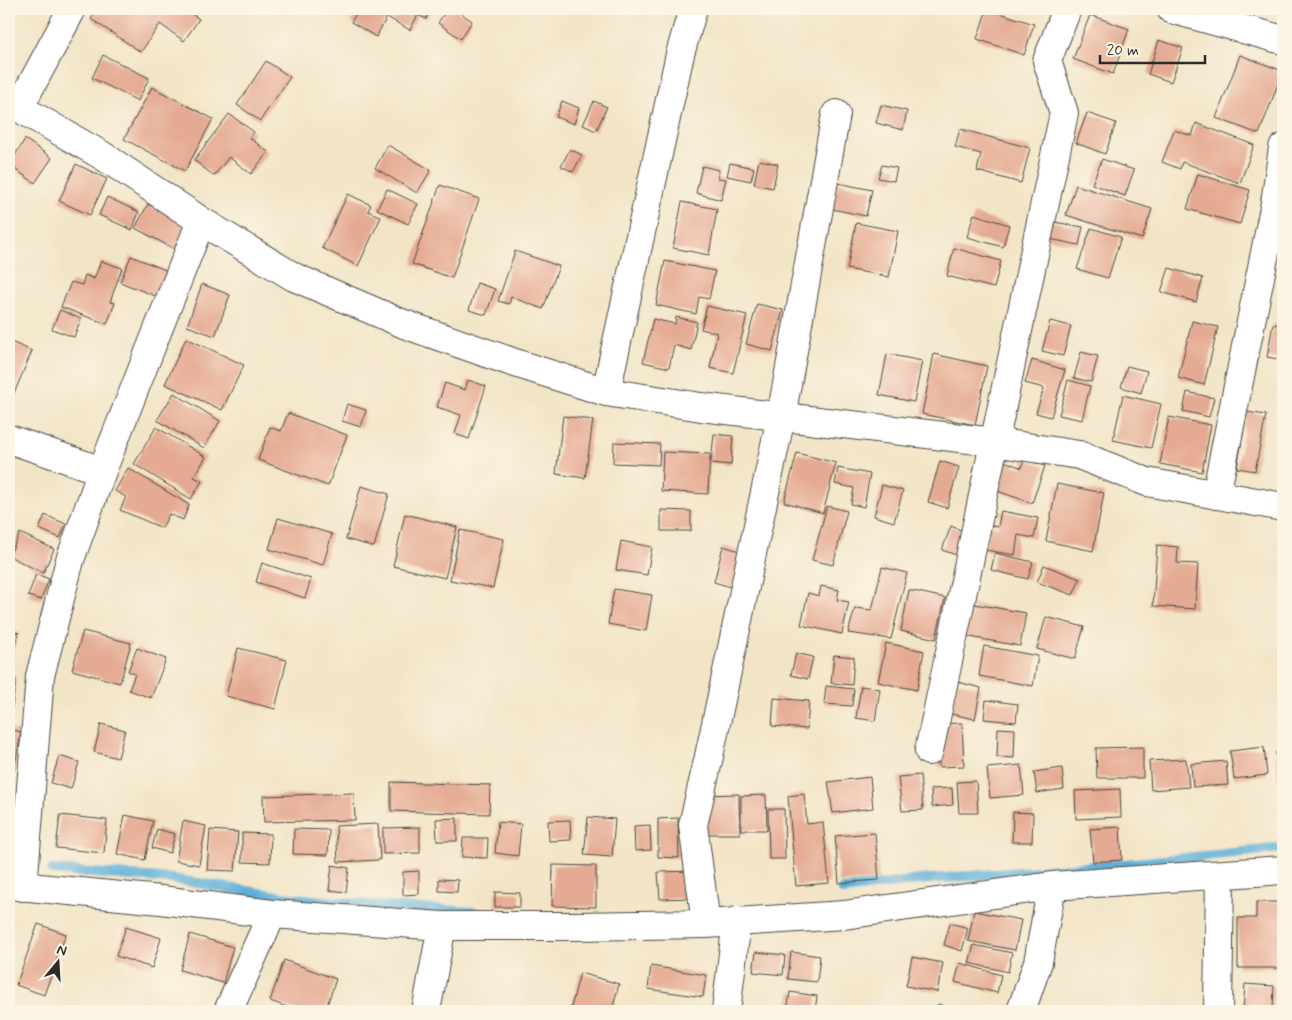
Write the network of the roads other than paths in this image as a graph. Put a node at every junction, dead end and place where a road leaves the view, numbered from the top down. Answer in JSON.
{"nodes":[{"id":1,"x":72,"y":9,"type":"edge"},
{"id":2,"x":694,"y":9,"type":"edge"},
{"id":3,"x":1067,"y":9,"type":"edge"},
{"id":4,"x":1171,"y":9,"type":"edge"},
{"id":5,"x":1283,"y":40,"type":"edge"},
{"id":6,"x":14,"y":105,"type":"edge"},
{"id":7,"x":836,"y":114,"type":"dead end"},
{"id":8,"x":1283,"y":148,"type":"edge"},
{"id":9,"x":201,"y":221,"type":"junction"},
{"id":10,"x":606,"y":392,"type":"junction"},
{"id":11,"x":781,"y":417,"type":"junction"},
{"id":12,"x":9,"y":439,"type":"edge"},
{"id":13,"x":994,"y":442,"type":"junction"},
{"id":14,"x":102,"y":471,"type":"junction"},
{"id":15,"x":1216,"y":495,"type":"junction"},
{"id":16,"x":1283,"y":507,"type":"edge"},
{"id":17,"x":929,"y":751,"type":"dead end"},
{"id":18,"x":1283,"y":870,"type":"edge"},
{"id":19,"x":1220,"y":875,"type":"junction"},
{"id":20,"x":16,"y":886,"type":"edge"},
{"id":21,"x":1052,"y":886,"type":"junction"},
{"id":22,"x":272,"y":914,"type":"junction"},
{"id":23,"x":737,"y":921,"type":"junction"},
{"id":24,"x":706,"y":924,"type":"junction"},
{"id":25,"x":442,"y":926,"type":"junction"},
{"id":26,"x":228,"y":1011,"type":"edge"},
{"id":27,"x":426,"y":1011,"type":"edge"},
{"id":28,"x":726,"y":1011,"type":"edge"},
{"id":29,"x":1021,"y":1011,"type":"edge"},
{"id":30,"x":1218,"y":1011,"type":"edge"}],
"edges":[{"from":1,"to":6,"type":"street"},
{"from":2,"to":10,"type":"street"},
{"from":3,"to":13,"type":"street"},
{"from":4,"to":5,"type":"street"},
{"from":6,"to":9,"type":"street"},
{"from":7,"to":11,"type":"street"},
{"from":8,"to":15,"type":"street"},
{"from":9,"to":10,"type":"street"},
{"from":9,"to":14,"type":"street"},
{"from":10,"to":11,"type":"street"},
{"from":11,"to":13,"type":"street"},
{"from":11,"to":24,"type":"street"},
{"from":12,"to":14,"type":"street"},
{"from":13,"to":15,"type":"street"},
{"from":13,"to":17,"type":"street"},
{"from":14,"to":20,"type":"street"},
{"from":15,"to":16,"type":"street"},
{"from":18,"to":19,"type":"street"},
{"from":19,"to":21,"type":"street"},
{"from":19,"to":30,"type":"street"},
{"from":20,"to":22,"type":"street"},
{"from":21,"to":23,"type":"street"},
{"from":21,"to":29,"type":"street"},
{"from":22,"to":25,"type":"street"},
{"from":22,"to":26,"type":"street"},
{"from":23,"to":24,"type":"street"},
{"from":23,"to":28,"type":"street"},
{"from":24,"to":25,"type":"street"},
{"from":25,"to":27,"type":"street"}]}
